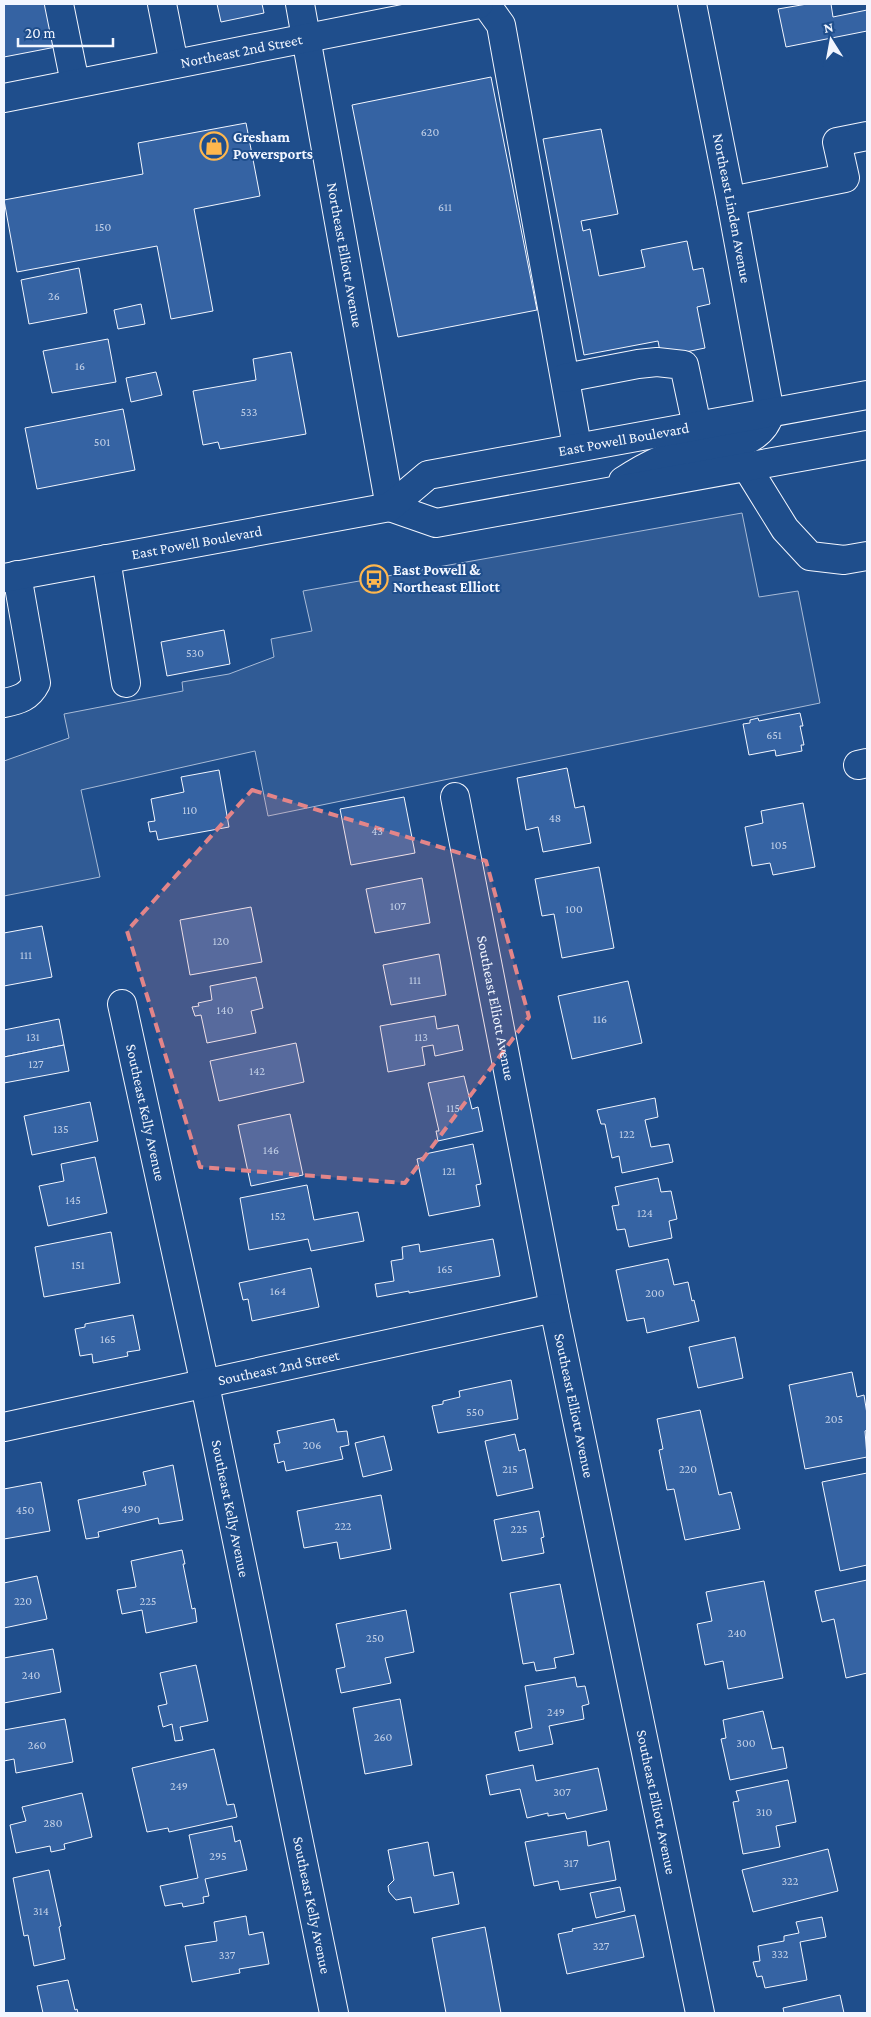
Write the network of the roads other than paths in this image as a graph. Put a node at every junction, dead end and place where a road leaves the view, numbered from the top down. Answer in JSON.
{"nodes":[{"id":1,"x":59,"y":4,"type":"edge"},
{"id":2,"x":162,"y":4,"type":"edge"},
{"id":3,"x":300,"y":4,"type":"edge"},
{"id":4,"x":479,"y":4,"type":"edge"},
{"id":5,"x":486,"y":4,"type":"edge"},
{"id":6,"x":692,"y":4,"type":"edge"},
{"id":7,"x":306,"y":38,"type":"junction"},
{"id":8,"x":174,"y":64,"type":"junction"},
{"id":9,"x":75,"y":84,"type":"junction"},
{"id":10,"x":4,"y":98,"type":"edge"},
{"id":11,"x":867,"y":136,"type":"edge"},
{"id":12,"x":731,"y":201,"type":"junction"},
{"id":13,"x":565,"y":378,"type":"junction"},
{"id":14,"x":867,"y":395,"type":"edge"},
{"id":15,"x":770,"y":413,"type":"junction"},
{"id":16,"x":697,"y":426,"type":"junction"},
{"id":17,"x":867,"y":445,"type":"edge"},
{"id":18,"x":577,"y":446,"type":"junction"},
{"id":19,"x":746,"y":466,"type":"junction"},
{"id":20,"x":607,"y":491,"type":"junction"},
{"id":21,"x":390,"y":507,"type":"junction"},
{"id":22,"x":867,"y":556,"type":"edge"},
{"id":23,"x":106,"y":559,"type":"junction"},
{"id":24,"x":10,"y":577,"type":"edge"},
{"id":25,"x":126,"y":683,"type":"dead end"},
{"id":26,"x":4,"y":703,"type":"edge"},
{"id":27,"x":455,"y":797,"type":"dead end"},
{"id":28,"x":122,"y":1004,"type":"dead end"},
{"id":29,"x":554,"y":1308,"type":"junction"},
{"id":30,"x":205,"y":1385,"type":"junction"},
{"id":31,"x":4,"y":1427,"type":"edge"},
{"id":32,"x":334,"y":2013,"type":"edge"},
{"id":33,"x":700,"y":2013,"type":"edge"}],
"edges":[{"from":1,"to":9,"type":"street"},
{"from":2,"to":8,"type":"street"},
{"from":3,"to":7,"type":"street","name":"Northeast Elliott Avenue"},
{"from":4,"to":7,"type":"street","name":"Northeast 2nd Street"},
{"from":5,"to":13,"type":"street"},
{"from":6,"to":12,"type":"street","name":"Northeast Linden Avenue"},
{"from":7,"to":8,"type":"street","name":"Northeast 2nd Street"},
{"from":7,"to":21,"type":"street","name":"Northeast Elliott Avenue"},
{"from":8,"to":9,"type":"street","name":"Northeast 2nd Street"},
{"from":9,"to":10,"type":"street","name":"Northeast 2nd Street"},
{"from":11,"to":12,"type":"street"},
{"from":12,"to":15,"type":"street","name":"Northeast Linden Avenue"},
{"from":13,"to":16,"type":"street"},
{"from":13,"to":18,"type":"street"},
{"from":14,"to":15,"type":"street","name":"East Powell Boulevard"},
{"from":15,"to":16,"type":"street","name":"East Powell Boulevard"},
{"from":15,"to":20,"type":"street"},
{"from":16,"to":18,"type":"street","name":"East Powell Boulevard"},
{"from":17,"to":19,"type":"street","name":"East Powell Boulevard"},
{"from":18,"to":21,"type":"street","name":"East Powell Boulevard"},
{"from":19,"to":20,"type":"street","name":"East Powell Boulevard"},
{"from":19,"to":22,"type":"street"},
{"from":20,"to":21,"type":"street","name":"East Powell Boulevard"},
{"from":21,"to":23,"type":"street","name":"East Powell Boulevard"},
{"from":23,"to":24,"type":"street","name":"East Powell Boulevard"},
{"from":23,"to":25,"type":"street"},
{"from":24,"to":26,"type":"street"},
{"from":27,"to":29,"type":"street","name":"Southeast Elliott Avenue"},
{"from":28,"to":30,"type":"street","name":"Southeast Kelly Avenue"},
{"from":29,"to":30,"type":"street","name":"Southeast 2nd Street"},
{"from":29,"to":33,"type":"street","name":"Southeast Elliott Avenue"},
{"from":30,"to":31,"type":"street","name":"Southeast 2nd Street"},
{"from":30,"to":32,"type":"street","name":"Southeast Kelly Avenue"}]}
